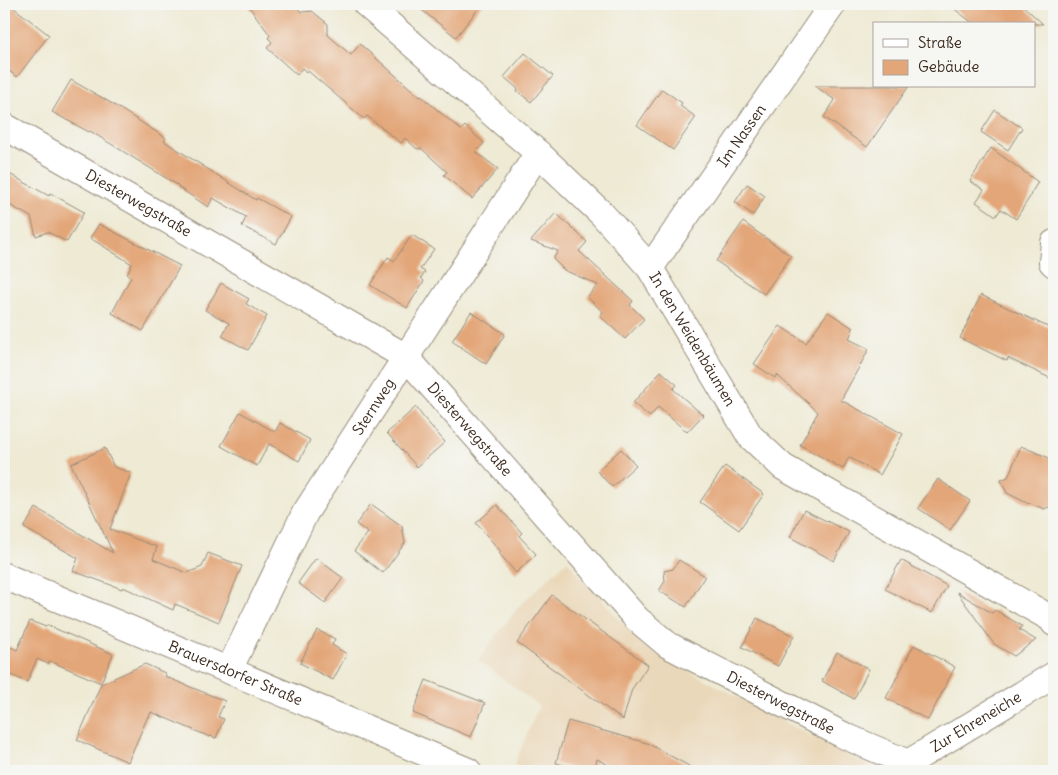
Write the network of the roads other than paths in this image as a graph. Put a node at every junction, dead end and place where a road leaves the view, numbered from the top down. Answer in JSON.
{"nodes":[{"id":1,"x":366,"y":4,"type":"edge"},
{"id":2,"x":833,"y":4,"type":"edge"},
{"id":3,"x":4,"y":126,"type":"edge"},
{"id":4,"x":538,"y":153,"type":"junction"},
{"id":5,"x":1054,"y":243,"type":"edge"},
{"id":6,"x":1054,"y":264,"type":"edge"},
{"id":7,"x":650,"y":268,"type":"junction"},
{"id":8,"x":406,"y":357,"type":"junction"},
{"id":9,"x":4,"y":576,"type":"edge"},
{"id":10,"x":1054,"y":623,"type":"edge"},
{"id":11,"x":228,"y":670,"type":"junction"},
{"id":12,"x":1054,"y":675,"type":"edge"},
{"id":13,"x":904,"y":767,"type":"edge"},
{"id":14,"x":468,"y":771,"type":"edge"}],
"edges":[{"from":1,"to":4,"type":"street","name":"In den Weidenbäumen"},
{"from":2,"to":7,"type":"street","name":"Im Nassen"},
{"from":3,"to":8,"type":"street","name":"Diesterwegstraße"},
{"from":4,"to":7,"type":"street","name":"In den Weidenbäumen"},
{"from":4,"to":8,"type":"street","name":"Sternweg"},
{"from":5,"to":6,"type":"street"},
{"from":7,"to":10,"type":"street","name":"In den Weidenbäumen"},
{"from":8,"to":11,"type":"street","name":"Sternweg"},
{"from":8,"to":13,"type":"street","name":"Diesterwegstraße"},
{"from":9,"to":11,"type":"street","name":"Brauersdorfer Straße"},
{"from":11,"to":14,"type":"street","name":"Brauersdorfer Straße"},
{"from":12,"to":13,"type":"street","name":"Zur Ehreneiche"}]}
